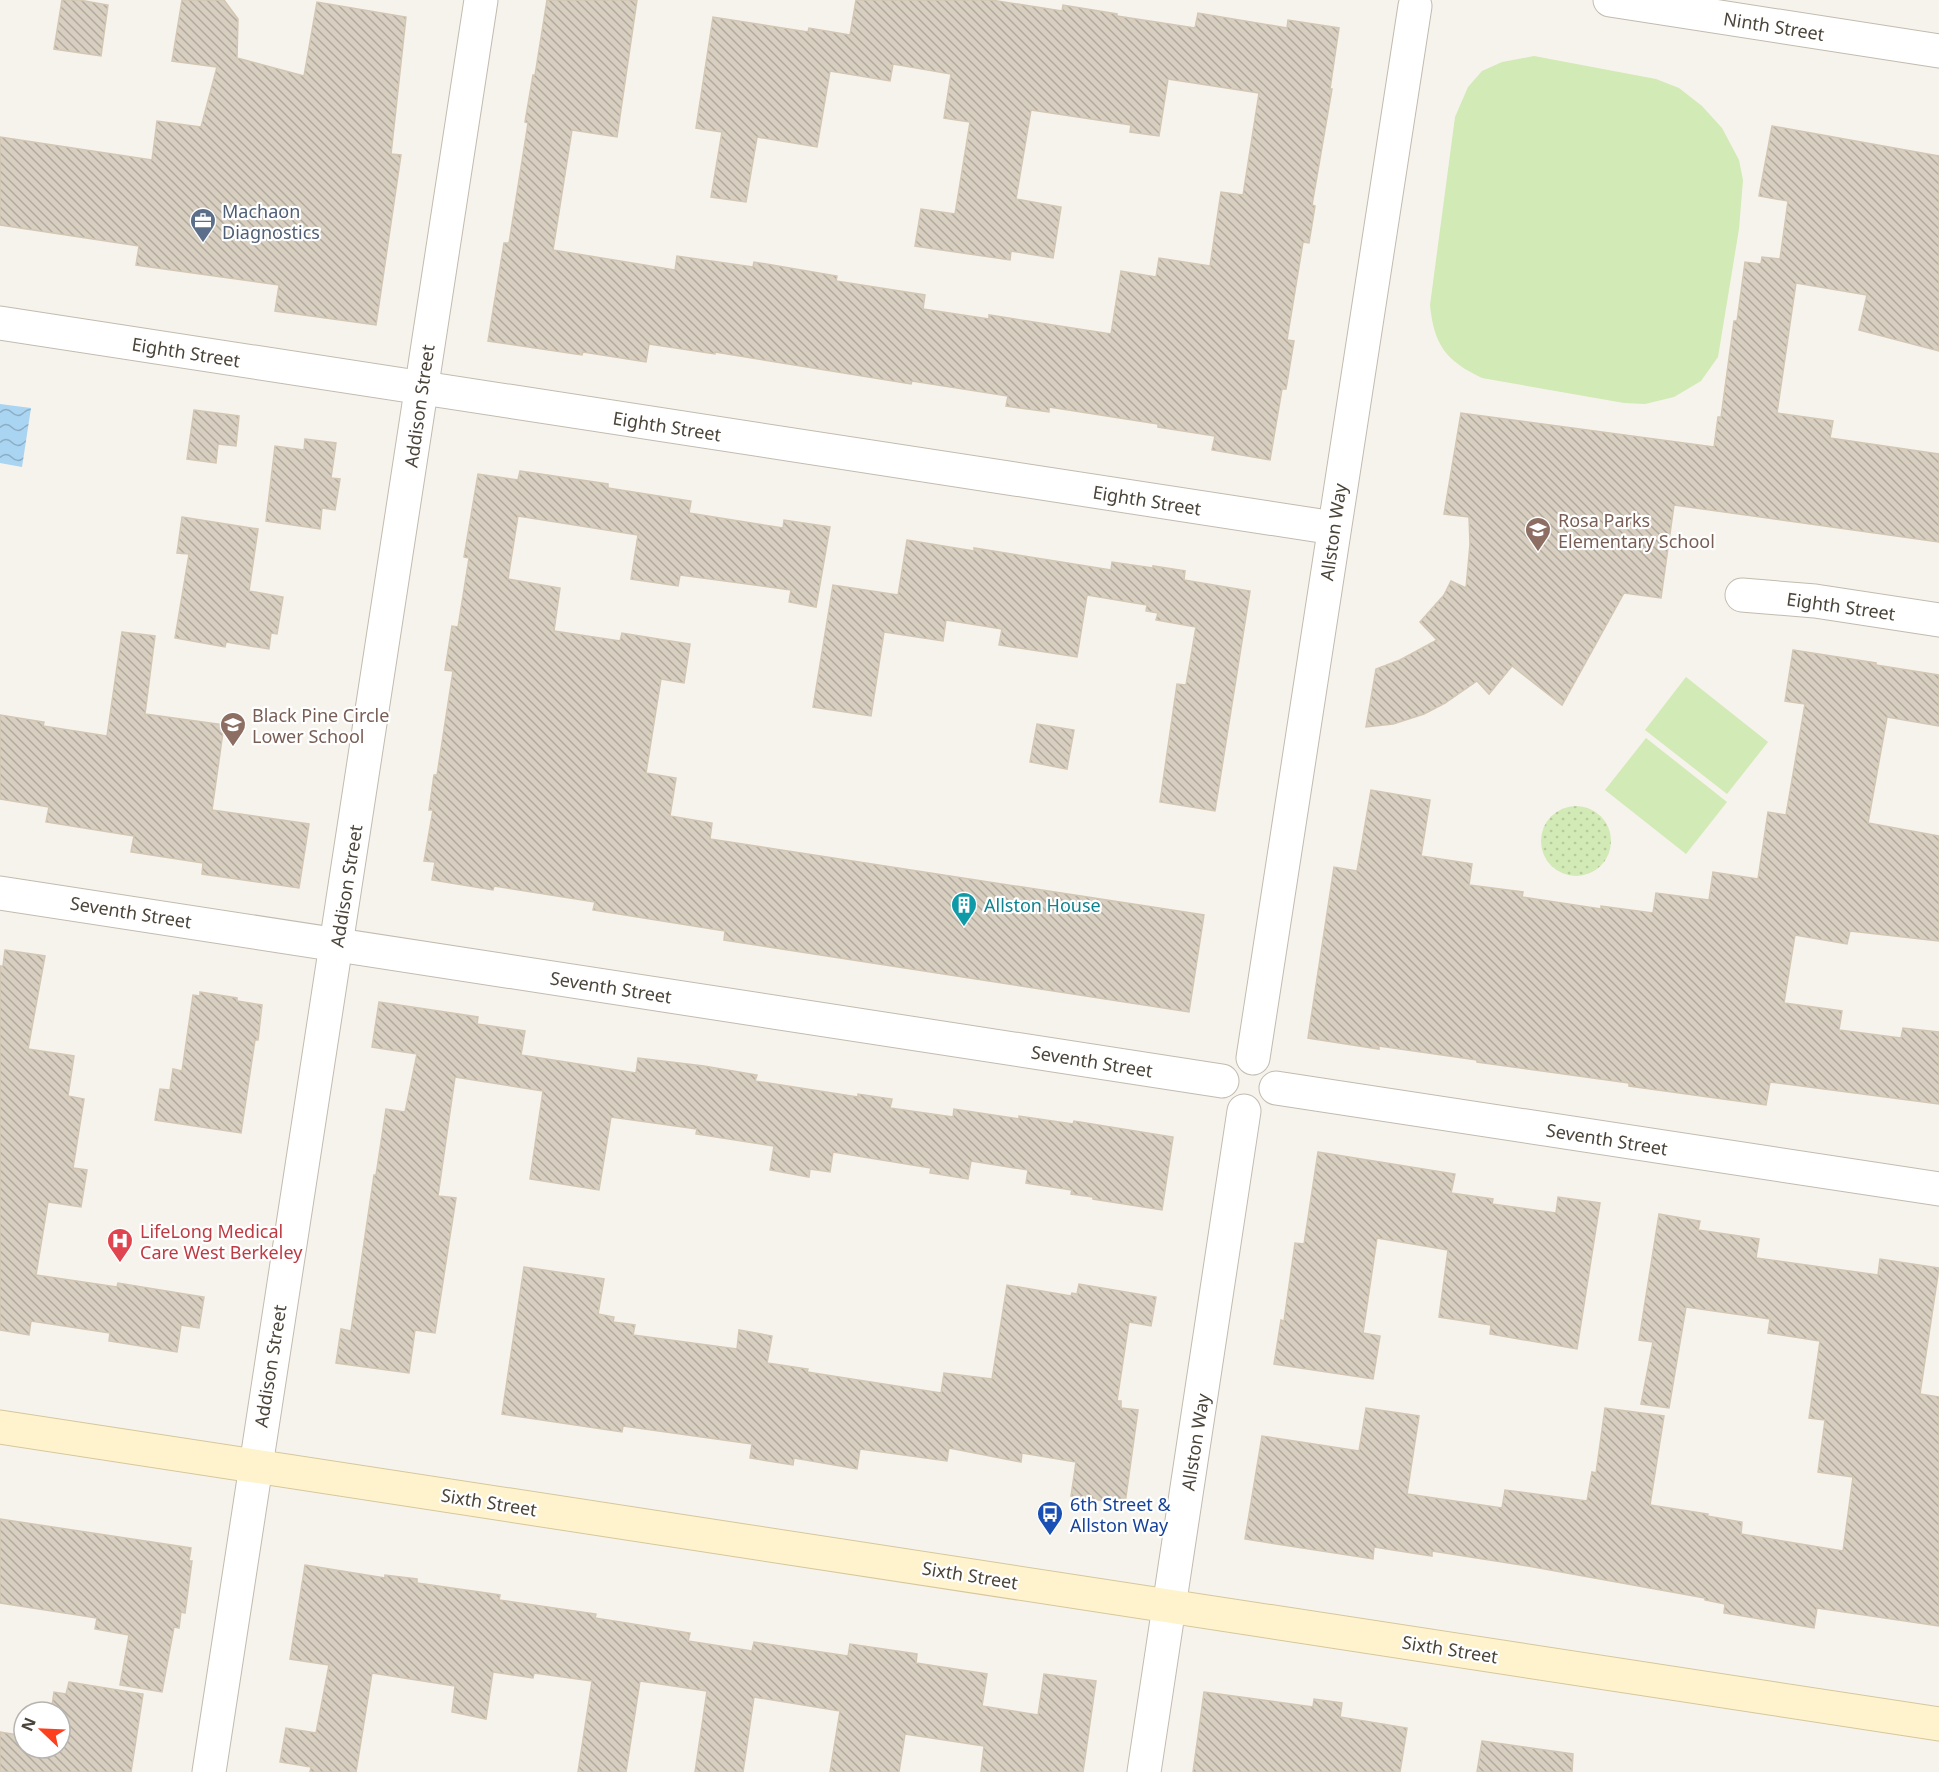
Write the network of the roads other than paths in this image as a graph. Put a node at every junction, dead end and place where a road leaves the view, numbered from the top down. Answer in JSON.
{"nodes":[{"id":1,"x":481,"y":0,"type":"edge"},
{"id":2,"x":1610,"y":0,"type":"edge"},
{"id":3,"x":1418,"y":2,"type":"edge"},
{"id":4,"x":1939,"y":51,"type":"edge"},
{"id":5,"x":0,"y":324,"type":"edge"},
{"id":6,"x":422,"y":389,"type":"junction"},
{"id":7,"x":1334,"y":528,"type":"junction"},
{"id":8,"x":1742,"y":595,"type":"dead end"},
{"id":9,"x":1939,"y":620,"type":"edge"},
{"id":10,"x":0,"y":892,"type":"edge"},
{"id":11,"x":337,"y":944,"type":"junction"},
{"id":12,"x":1253,"y":1058,"type":"junction"},
{"id":13,"x":1222,"y":1081,"type":"junction"},
{"id":14,"x":1276,"y":1089,"type":"junction"},
{"id":15,"x":1244,"y":1111,"type":"junction"},
{"id":16,"x":1939,"y":1189,"type":"edge"},
{"id":17,"x":0,"y":1427,"type":"edge"},
{"id":18,"x":255,"y":1466,"type":"junction"},
{"id":19,"x":1170,"y":1605,"type":"junction"},
{"id":20,"x":1939,"y":1724,"type":"edge"},
{"id":21,"x":209,"y":1772,"type":"edge"},
{"id":22,"x":1144,"y":1772,"type":"edge"}],
"edges":[{"from":1,"to":6,"type":"street","name":"Addison Street"},
{"from":2,"to":4,"type":"street","name":"Ninth Street"},
{"from":3,"to":7,"type":"street","name":"Allston Way"},
{"from":5,"to":6,"type":"street","name":"Eighth Street"},
{"from":6,"to":7,"type":"street","name":"Eighth Street"},
{"from":6,"to":11,"type":"street","name":"Addison Street"},
{"from":7,"to":12,"type":"street","name":"Allston Way"},
{"from":8,"to":9,"type":"street","name":"Eighth Street"},
{"from":10,"to":11,"type":"street","name":"Seventh Street"},
{"from":11,"to":13,"type":"street","name":"Seventh Street"},
{"from":11,"to":18,"type":"street","name":"Addison Street"},
{"from":12,"to":13,"type":"street"},
{"from":12,"to":14,"type":"street"},
{"from":13,"to":15,"type":"street"},
{"from":14,"to":15,"type":"street"},
{"from":14,"to":16,"type":"street","name":"Seventh Street"},
{"from":15,"to":19,"type":"street","name":"Allston Way"},
{"from":17,"to":18,"type":"street","name":"Sixth Street"},
{"from":18,"to":19,"type":"street","name":"Sixth Street"},
{"from":18,"to":21,"type":"street","name":"Addison Street"},
{"from":19,"to":20,"type":"street","name":"Sixth Street"},
{"from":19,"to":22,"type":"street","name":"Allston Way"}]}
